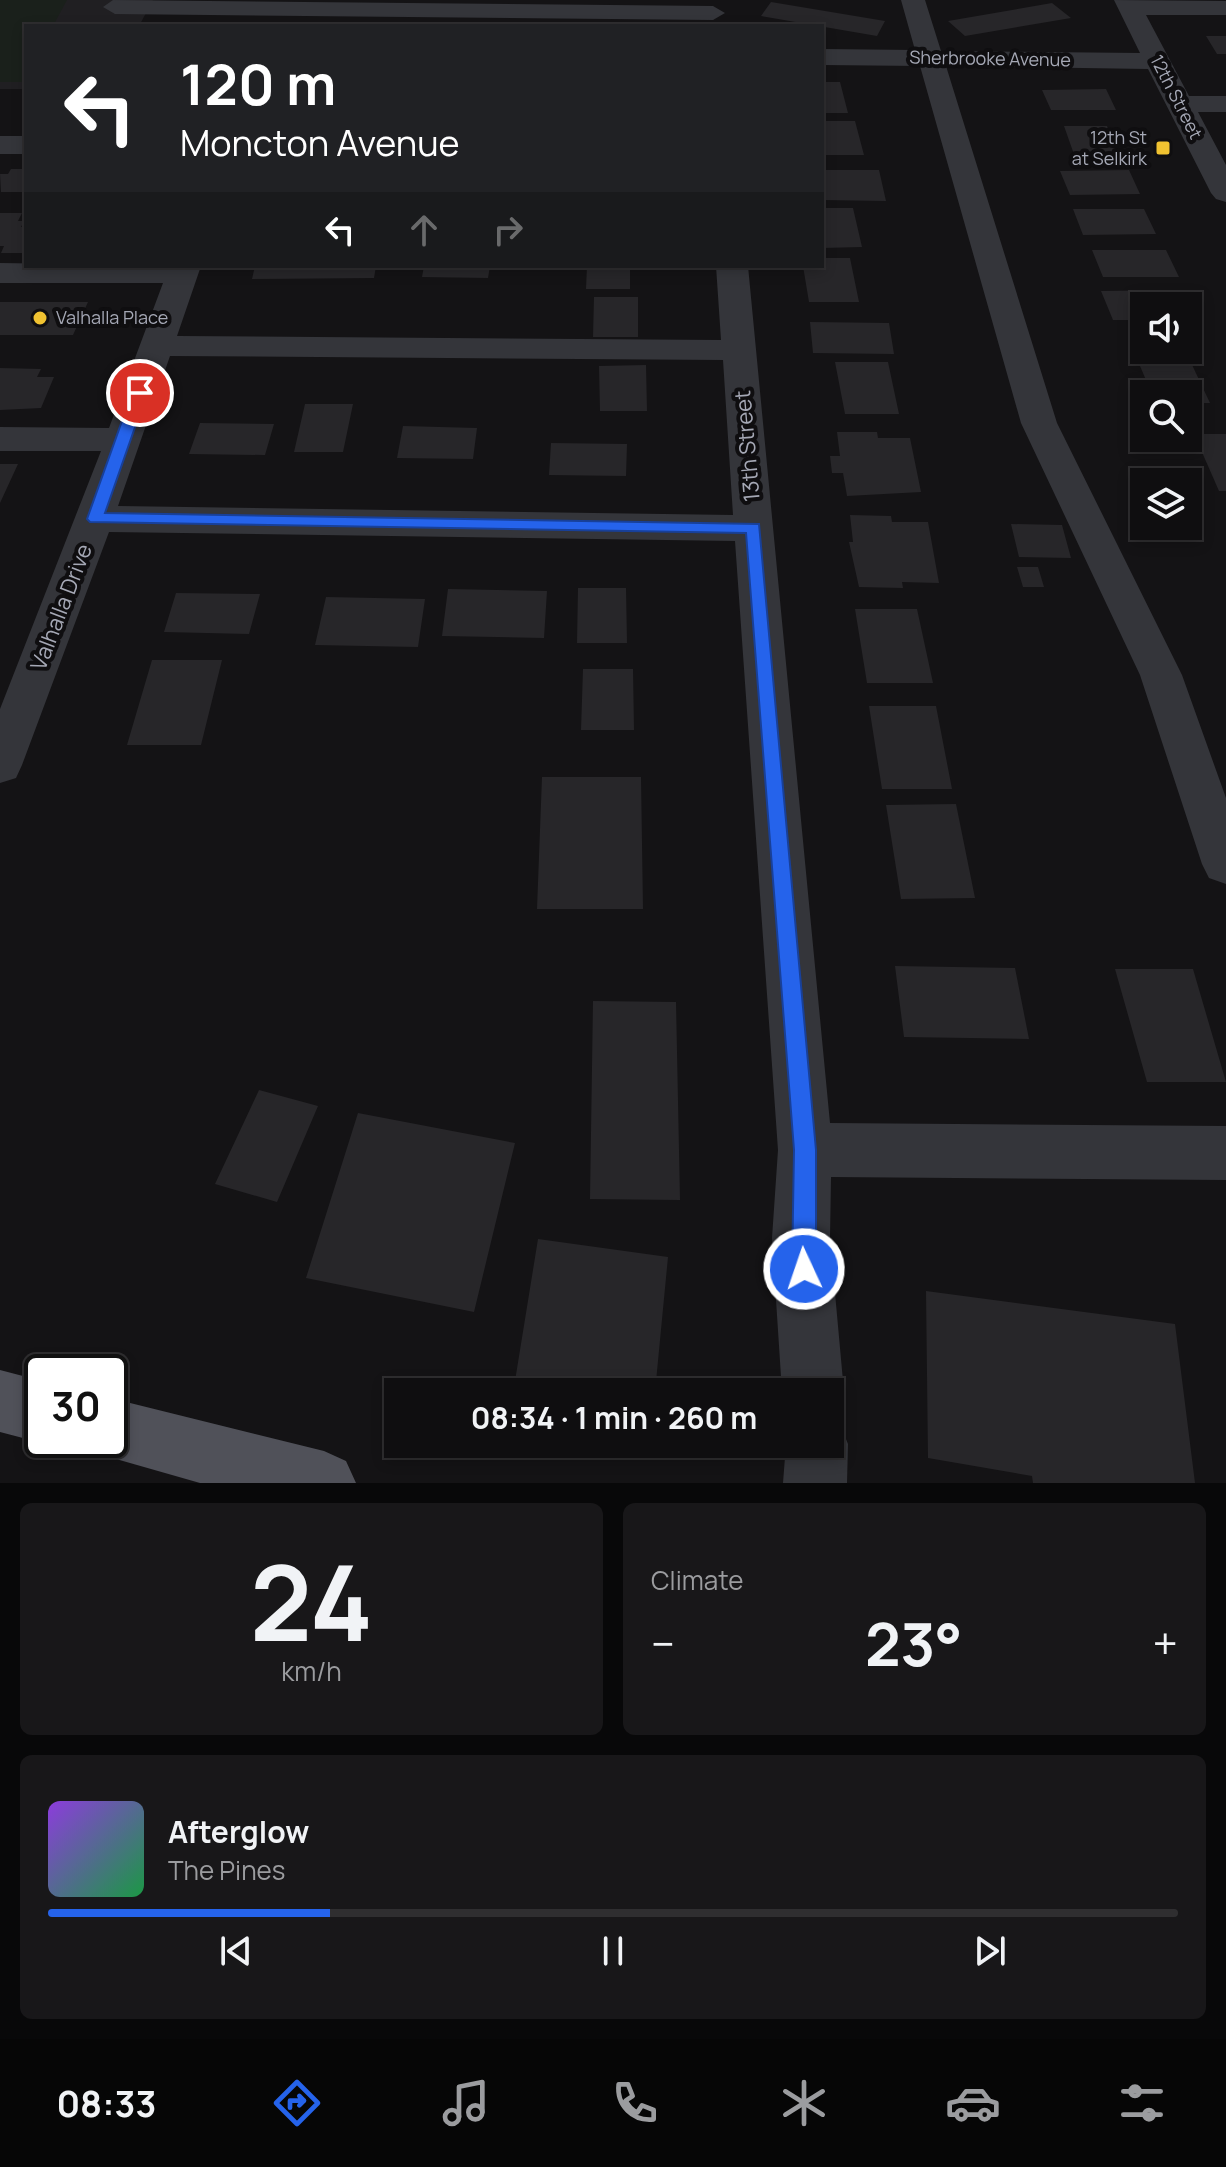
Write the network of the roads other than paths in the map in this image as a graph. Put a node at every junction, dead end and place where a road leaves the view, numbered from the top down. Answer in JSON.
{"nodes":[{"id":1,"x":913,"y":0,"type":"edge"},
{"id":2,"x":1128,"y":4,"type":"edge"},
{"id":3,"x":1226,"y":8,"type":"edge"},
{"id":4,"x":113,"y":11,"type":"edge"},
{"id":5,"x":713,"y":13,"type":"edge"},
{"id":6,"x":824,"y":57,"type":"edge"},
{"id":7,"x":933,"y":58,"type":"junction"},
{"id":8,"x":1158,"y":61,"type":"junction"},
{"id":9,"x":1180,"y":104,"type":"junction"},
{"id":10,"x":1226,"y":104,"type":"edge"},
{"id":11,"x":0,"y":145,"type":"edge"},
{"id":12,"x":24,"y":145,"type":"edge"},
{"id":13,"x":1226,"y":193,"type":"edge"},
{"id":14,"x":732,"y":268,"type":"edge"},
{"id":15,"x":183,"y":270,"type":"edge"},
{"id":16,"x":0,"y":273,"type":"edge"},
{"id":17,"x":156,"y":346,"type":"junction"},
{"id":18,"x":739,"y":350,"type":"junction"},
{"id":19,"x":0,"y":439,"type":"edge"},
{"id":20,"x":123,"y":440,"type":"junction"},
{"id":21,"x":95,"y":519,"type":"junction"},
{"id":22,"x":753,"y":528,"type":"junction"},
{"id":23,"x":18,"y":675,"type":"edge"},
{"id":24,"x":0,"y":765,"type":"edge"},
{"id":25,"x":1226,"y":864,"type":"edge"},
{"id":26,"x":805,"y":1150,"type":"junction"},
{"id":27,"x":1226,"y":1153,"type":"edge"},
{"id":28,"x":812,"y":1378,"type":"edge"},
{"id":29,"x":0,"y":1401,"type":"edge"},
{"id":30,"x":24,"y":1407,"type":"edge"},
{"id":31,"x":128,"y":1434,"type":"edge"},
{"id":32,"x":816,"y":1458,"type":"edge"},
{"id":33,"x":299,"y":1480,"type":"edge"},
{"id":34,"x":815,"y":1483,"type":"edge"}],
"edges":[{"from":1,"to":7,"type":"street"},
{"from":2,"to":3,"type":"street"},
{"from":2,"to":8,"type":"street","name":"12th Street"},
{"from":4,"to":5,"type":"street"},
{"from":6,"to":7,"type":"street","name":"Sherbrooke Avenue"},
{"from":7,"to":8,"type":"street","name":"Sherbrooke Avenue"},
{"from":7,"to":25,"type":"street"},
{"from":8,"to":9,"type":"street","name":"12th Street"},
{"from":9,"to":10,"type":"street"},
{"from":9,"to":13,"type":"street","name":"12th Street"},
{"from":11,"to":12,"type":"street"},
{"from":14,"to":18,"type":"street","name":"13th Street"},
{"from":15,"to":16,"type":"street"},
{"from":15,"to":17,"type":"street","name":"Valhalla Drive"},
{"from":17,"to":18,"type":"street"},
{"from":17,"to":20,"type":"street","name":"Valhalla Drive"},
{"from":18,"to":22,"type":"street","name":"13th Street"},
{"from":19,"to":20,"type":"street"},
{"from":20,"to":21,"type":"street","name":"Valhalla Drive"},
{"from":21,"to":22,"type":"street"},
{"from":21,"to":23,"type":"street","name":"Valhalla Drive"},
{"from":22,"to":26,"type":"street","name":"13th Street"},
{"from":23,"to":24,"type":"street","name":"Valhalla Drive"},
{"from":26,"to":27,"type":"street"},
{"from":26,"to":28,"type":"street","name":"13th Street"},
{"from":29,"to":30,"type":"main road"},
{"from":31,"to":33,"type":"main road"},
{"from":32,"to":34,"type":"street"}]}
